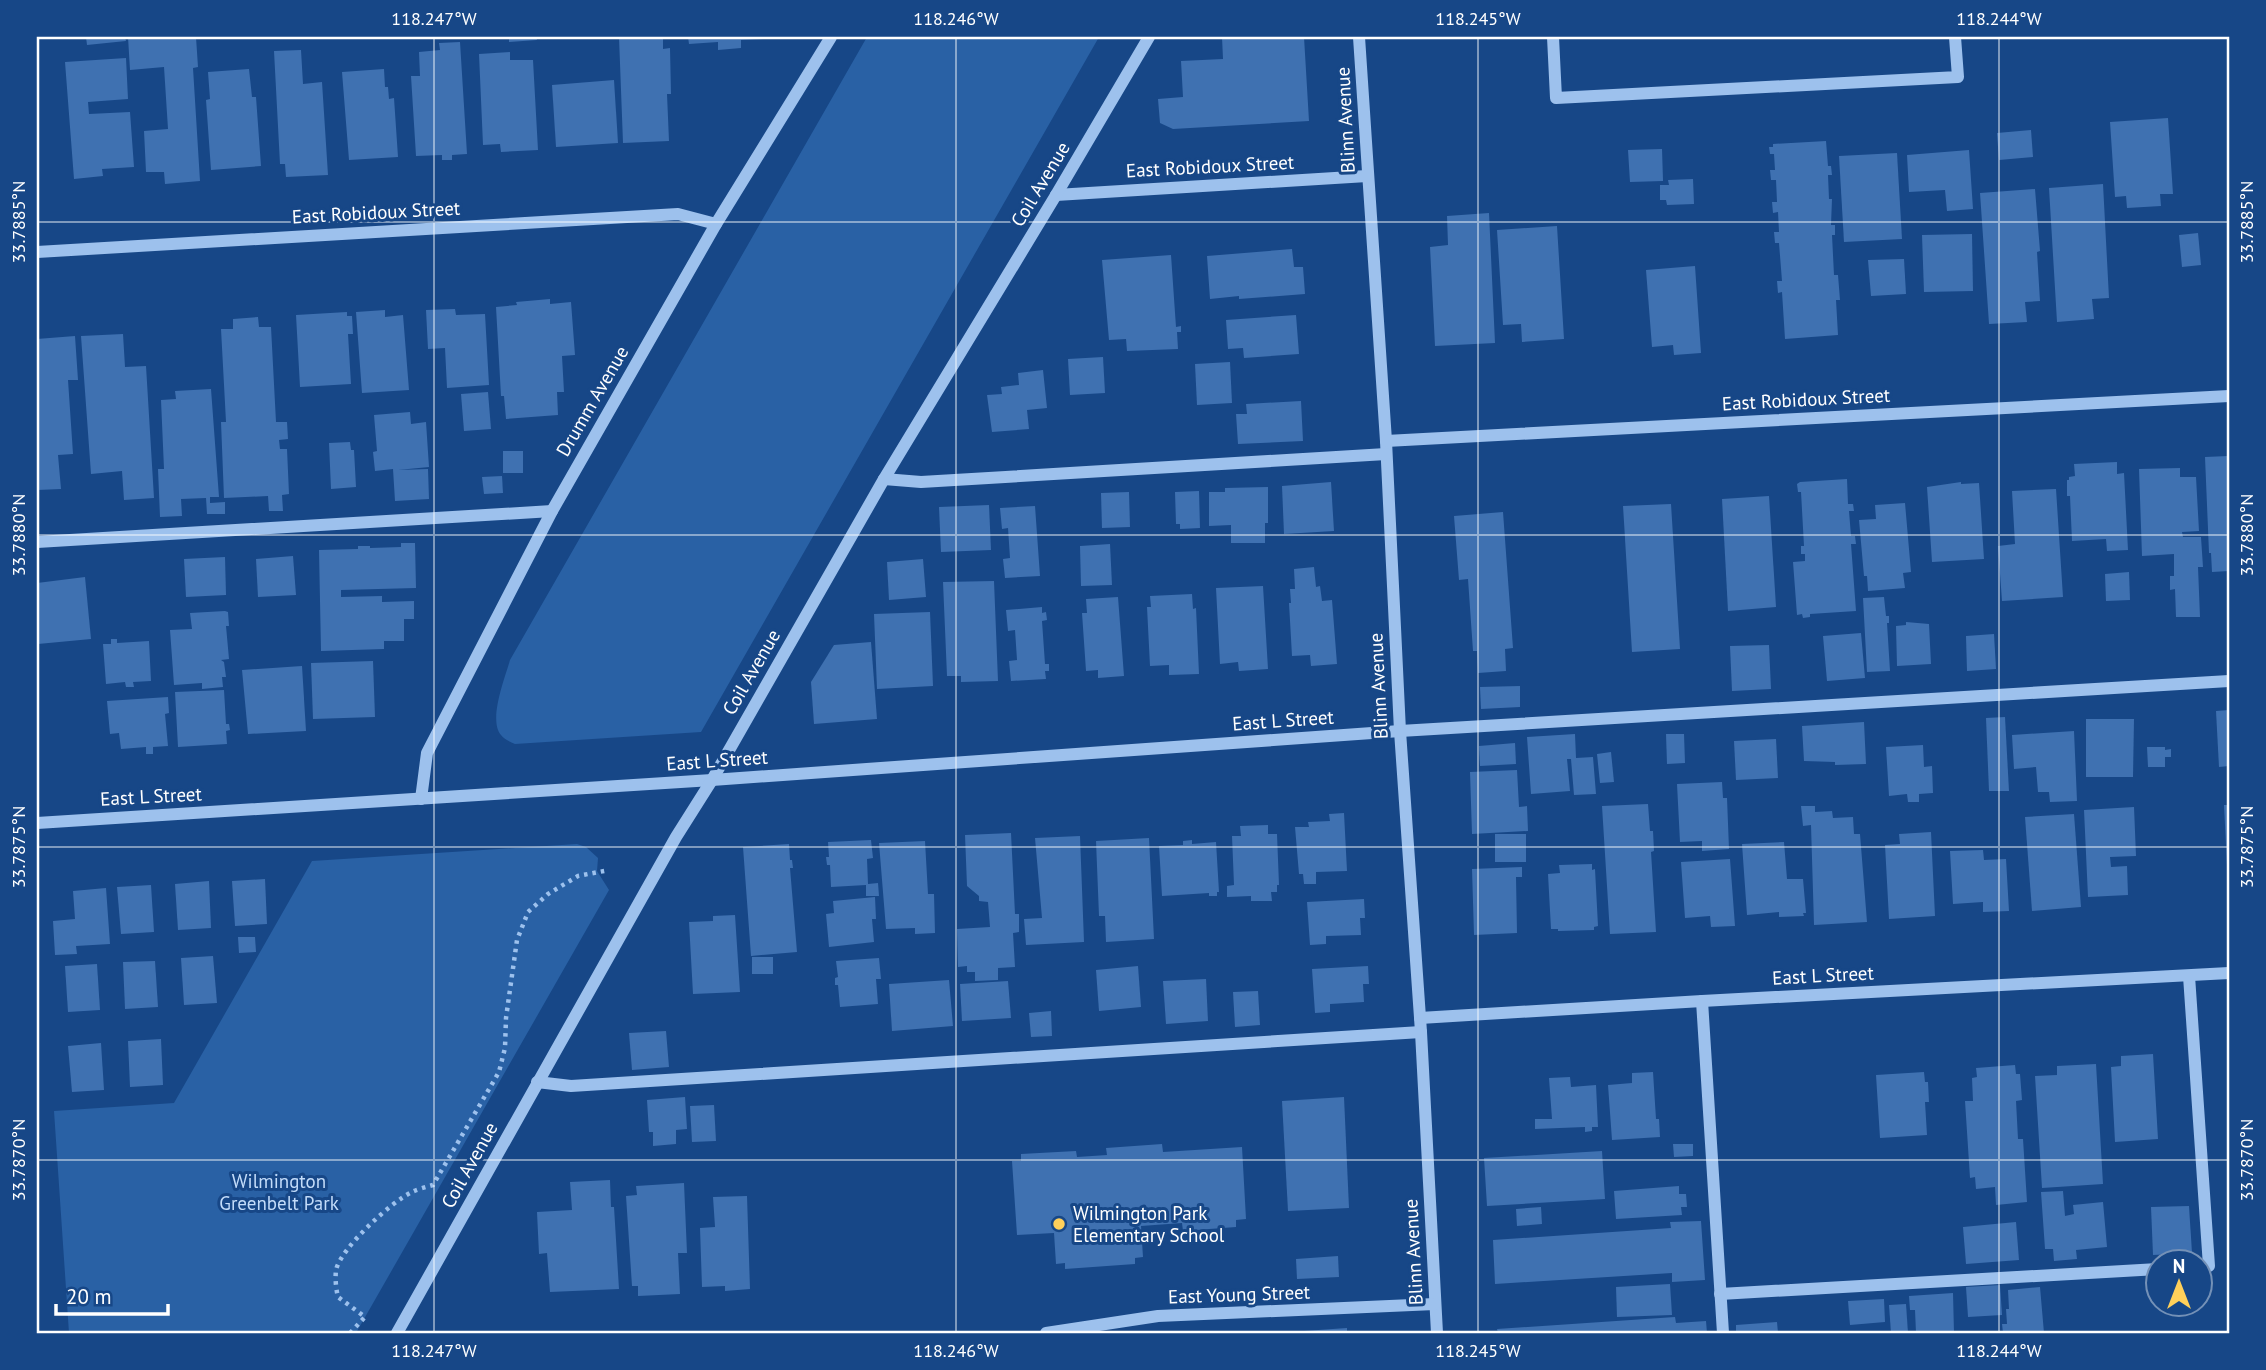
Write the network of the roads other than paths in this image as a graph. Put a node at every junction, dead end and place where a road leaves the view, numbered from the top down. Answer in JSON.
{"nodes":[{"id":1,"x":831,"y":37,"type":"edge"},
{"id":2,"x":1149,"y":37,"type":"edge"},
{"id":3,"x":1359,"y":37,"type":"edge"},
{"id":4,"x":1553,"y":37,"type":"edge"},
{"id":5,"x":1955,"y":37,"type":"edge"},
{"id":6,"x":1367,"y":176,"type":"junction"},
{"id":7,"x":1056,"y":195,"type":"junction"},
{"id":8,"x":716,"y":224,"type":"junction"},
{"id":9,"x":37,"y":252,"type":"edge"},
{"id":10,"x":2229,"y":396,"type":"edge"},
{"id":11,"x":1386,"y":447,"type":"junction"},
{"id":12,"x":884,"y":479,"type":"junction"},
{"id":13,"x":552,"y":511,"type":"junction"},
{"id":14,"x":37,"y":542,"type":"edge"},
{"id":15,"x":2229,"y":681,"type":"edge"},
{"id":16,"x":1400,"y":731,"type":"junction"},
{"id":17,"x":712,"y":780,"type":"junction"},
{"id":18,"x":421,"y":799,"type":"junction"},
{"id":19,"x":37,"y":823,"type":"edge"},
{"id":20,"x":2229,"y":973,"type":"edge"},
{"id":21,"x":2189,"y":976,"type":"junction"},
{"id":22,"x":1702,"y":1001,"type":"junction"},
{"id":23,"x":1420,"y":1018,"type":"junction"},
{"id":24,"x":1421,"y":1032,"type":"junction"},
{"id":25,"x":537,"y":1083,"type":"junction"},
{"id":26,"x":2208,"y":1248,"type":"edge"},
{"id":27,"x":2144,"y":1270,"type":"edge"},
{"id":28,"x":1720,"y":1294,"type":"junction"},
{"id":29,"x":1435,"y":1304,"type":"junction"},
{"id":30,"x":397,"y":1333,"type":"edge"},
{"id":31,"x":1046,"y":1333,"type":"edge"},
{"id":32,"x":1437,"y":1333,"type":"edge"},
{"id":33,"x":1723,"y":1333,"type":"edge"}],
"edges":[{"from":1,"to":8,"type":"street","name":"Drumm Avenue"},
{"from":2,"to":7,"type":"street","name":"Coil Avenue"},
{"from":3,"to":6,"type":"street","name":"Blinn Avenue"},
{"from":4,"to":5,"type":"street"},
{"from":6,"to":7,"type":"street","name":"East Robidoux Street"},
{"from":6,"to":11,"type":"street","name":"Blinn Avenue"},
{"from":7,"to":12,"type":"street","name":"Coil Avenue"},
{"from":8,"to":9,"type":"street","name":"East Robidoux Street"},
{"from":8,"to":13,"type":"street","name":"Drumm Avenue"},
{"from":10,"to":11,"type":"street","name":"East Robidoux Street"},
{"from":11,"to":12,"type":"street","name":"East Robidoux Street"},
{"from":11,"to":16,"type":"street","name":"Blinn Avenue"},
{"from":12,"to":17,"type":"street","name":"Coil Avenue"},
{"from":13,"to":14,"type":"street"},
{"from":13,"to":18,"type":"street","name":"Drumm Avenue"},
{"from":15,"to":16,"type":"street","name":"East L Street"},
{"from":16,"to":17,"type":"street","name":"East L Street"},
{"from":16,"to":23,"type":"street","name":"Blinn Avenue"},
{"from":17,"to":18,"type":"street","name":"East L Street"},
{"from":17,"to":25,"type":"street","name":"Coil Avenue"},
{"from":18,"to":19,"type":"street","name":"East L Street"},
{"from":20,"to":21,"type":"street","name":"East L Street"},
{"from":21,"to":22,"type":"street","name":"East L Street"},
{"from":21,"to":26,"type":"street"},
{"from":22,"to":23,"type":"street","name":"East L Street"},
{"from":22,"to":28,"type":"street"},
{"from":23,"to":24,"type":"street","name":"Blinn Avenue"},
{"from":24,"to":25,"type":"street"},
{"from":24,"to":29,"type":"street","name":"Blinn Avenue"},
{"from":25,"to":30,"type":"street","name":"Coil Avenue"},
{"from":27,"to":28,"type":"street"},
{"from":28,"to":33,"type":"street"},
{"from":29,"to":31,"type":"street","name":"East Young Street"},
{"from":29,"to":32,"type":"street","name":"Blinn Avenue"}]}
